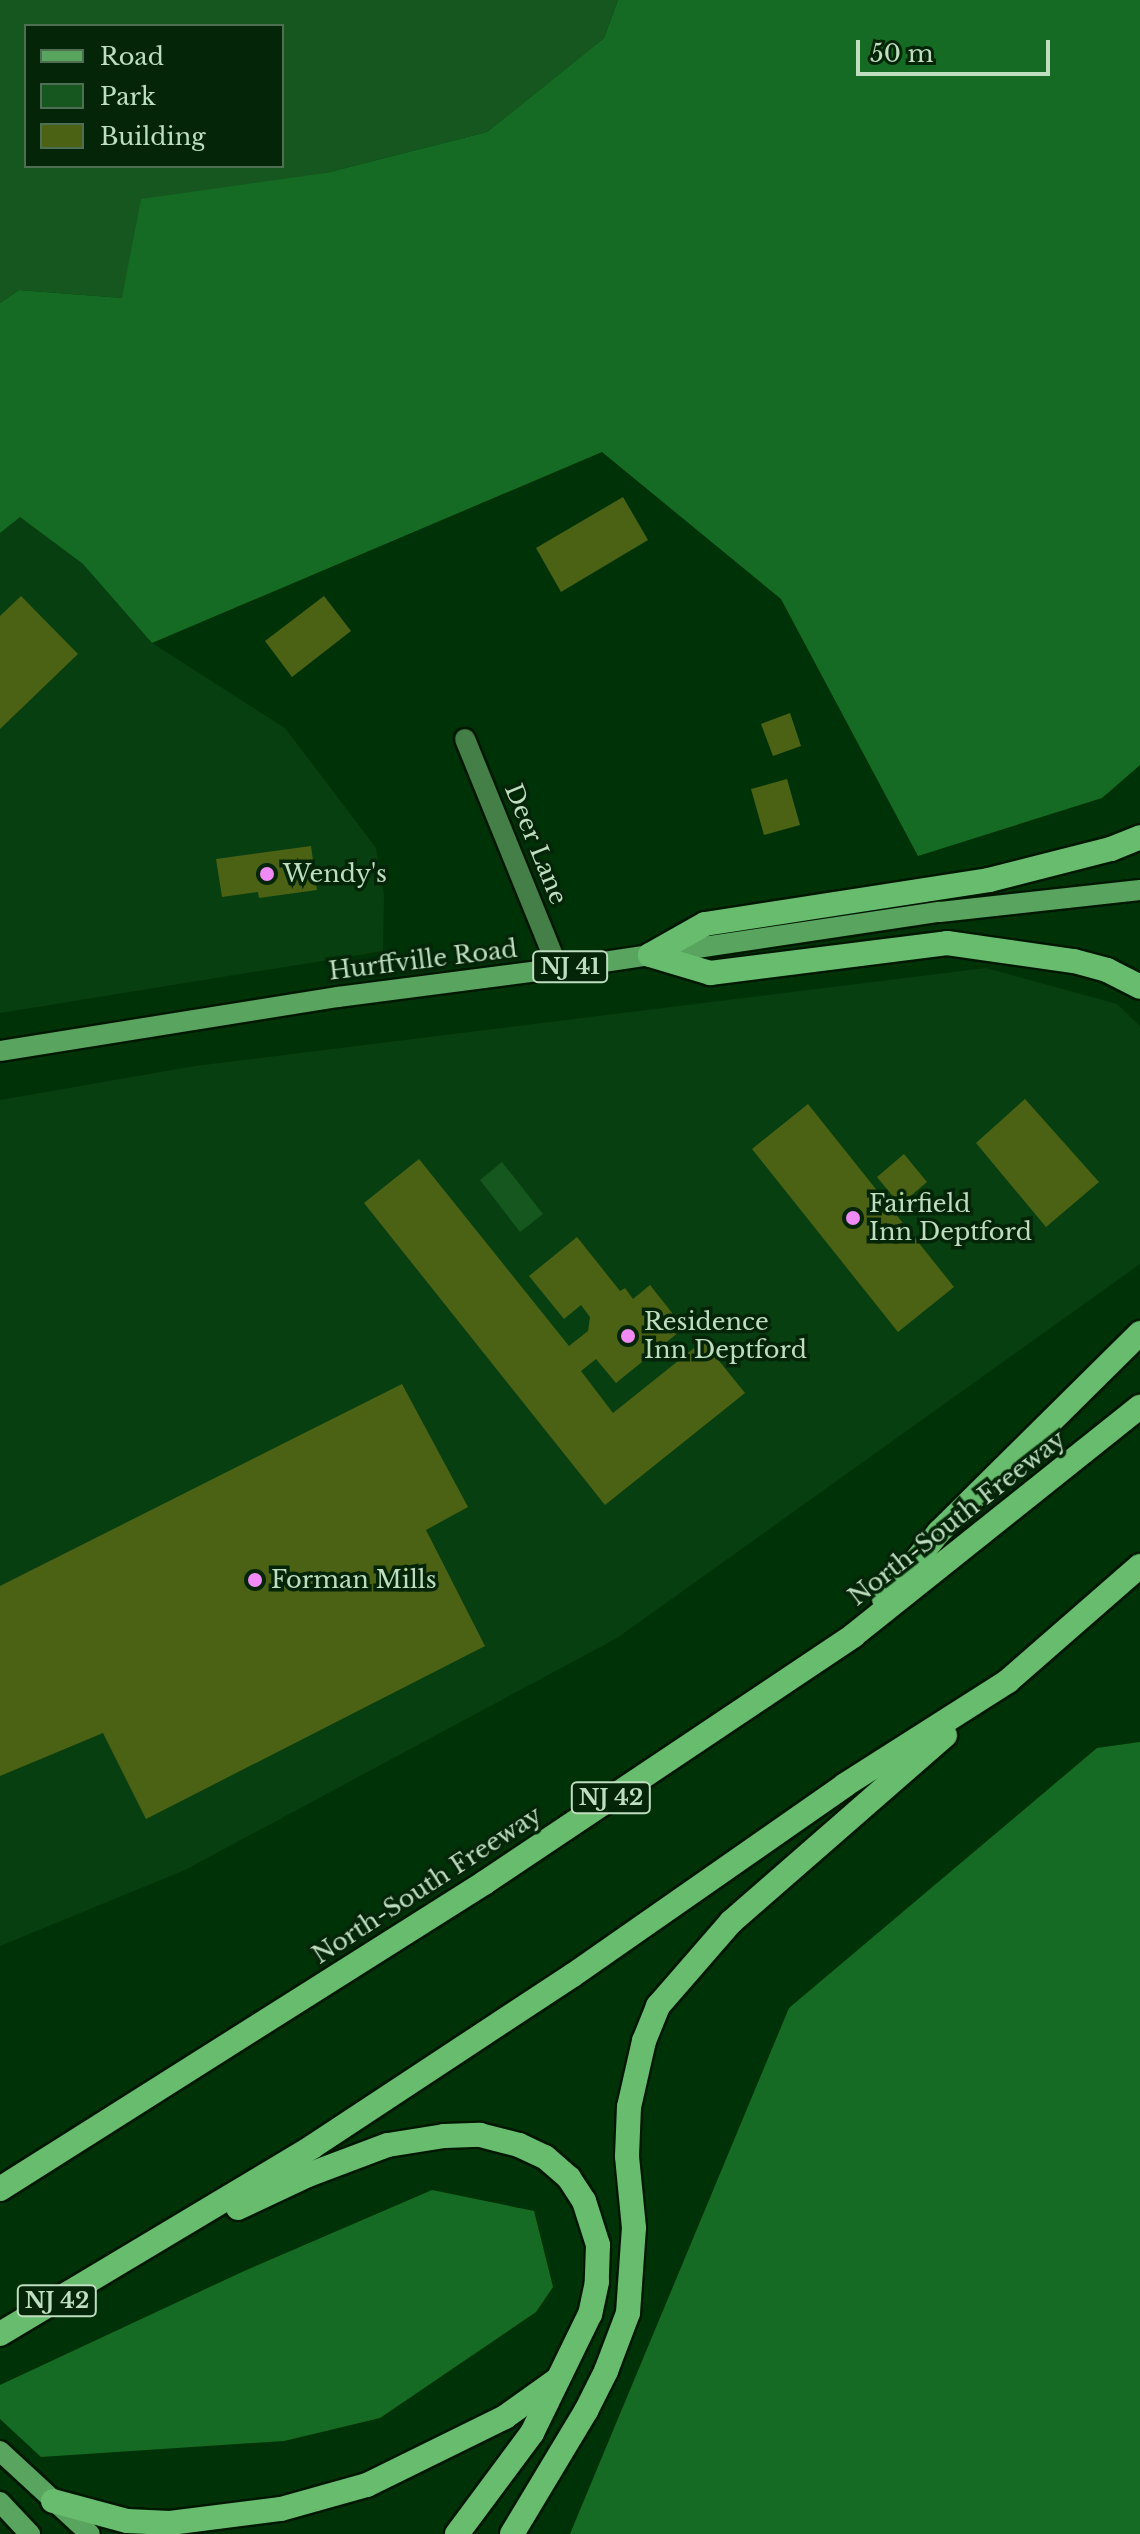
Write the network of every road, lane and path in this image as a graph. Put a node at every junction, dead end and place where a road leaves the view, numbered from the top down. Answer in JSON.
{"nodes":[{"id":1,"x":465,"y":739,"type":"dead end"},
{"id":2,"x":1140,"y":837,"type":"edge"},
{"id":3,"x":1140,"y":890,"type":"edge"},
{"id":4,"x":650,"y":955,"type":"junction"},
{"id":5,"x":558,"y":968,"type":"junction"},
{"id":6,"x":1140,"y":987,"type":"edge"},
{"id":7,"x":0,"y":1051,"type":"edge"},
{"id":8,"x":1140,"y":1333,"type":"edge"},
{"id":9,"x":1140,"y":1407,"type":"edge"},
{"id":10,"x":1140,"y":1566,"type":"edge"},
{"id":11,"x":854,"y":1635,"type":"junction"},
{"id":12,"x":1008,"y":1681,"type":"junction"},
{"id":13,"x":0,"y":2189,"type":"edge"},
{"id":14,"x":113,"y":2267,"type":"junction"},
{"id":15,"x":0,"y":2334,"type":"edge"},
{"id":16,"x":563,"y":2375,"type":"junction"},
{"id":17,"x":0,"y":2451,"type":"edge"},
{"id":18,"x":53,"y":2501,"type":"junction"},
{"id":19,"x":0,"y":2502,"type":"edge"},
{"id":20,"x":30,"y":2534,"type":"edge"},
{"id":21,"x":90,"y":2534,"type":"edge"},
{"id":22,"x":457,"y":2534,"type":"edge"},
{"id":23,"x":512,"y":2534,"type":"edge"}],
"edges":[{"from":1,"to":5,"type":"street","name":"Deer Lane"},
{"from":2,"to":4,"type":"highway"},
{"from":3,"to":4,"type":"main road","name":"Hurffville Road","number":"NJ 41"},
{"from":4,"to":5,"type":"main road","name":"Hurffville Road","number":"NJ 41"},
{"from":4,"to":6,"type":"highway"},
{"from":5,"to":7,"type":"main road","name":"Hurffville Road","number":"NJ 41"},
{"from":8,"to":11,"type":"highway"},
{"from":9,"to":11,"type":"highway","name":"North-South Freeway","number":"NJ 42"},
{"from":10,"to":12,"type":"highway","number":"NJ 42"},
{"from":11,"to":13,"type":"highway","name":"North-South Freeway","number":"NJ 42"},
{"from":12,"to":14,"type":"highway","number":"NJ 42"},
{"from":12,"to":23,"type":"highway"},
{"from":14,"to":15,"type":"highway","number":"NJ 42"},
{"from":14,"to":16,"type":"highway"},
{"from":16,"to":18,"type":"highway"},
{"from":16,"to":22,"type":"highway"},
{"from":17,"to":18,"type":"main road"},
{"from":18,"to":21,"type":"main road"},
{"from":19,"to":20,"type":"main road"}]}
